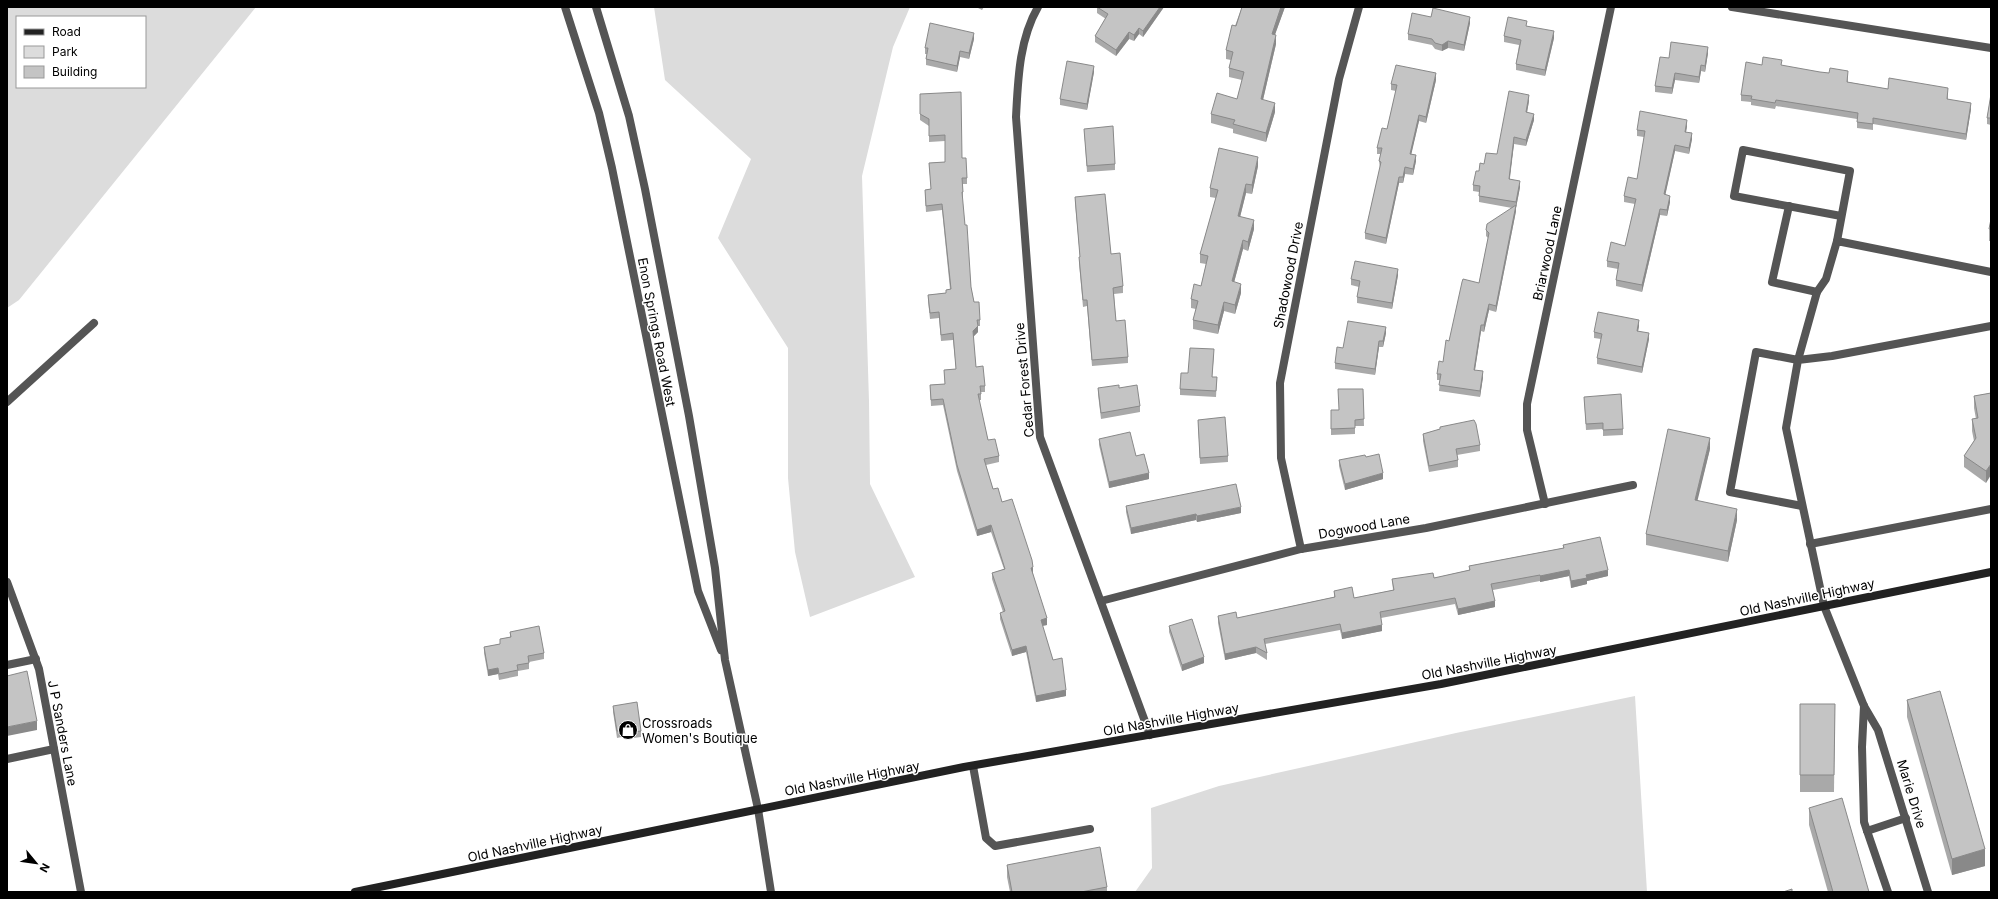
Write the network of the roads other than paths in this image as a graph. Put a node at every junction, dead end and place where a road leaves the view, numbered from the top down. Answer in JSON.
{"nodes":[{"id":1,"x":565,"y":7,"type":"edge"},
{"id":2,"x":596,"y":7,"type":"edge"},
{"id":3,"x":1038,"y":7,"type":"edge"},
{"id":4,"x":1359,"y":7,"type":"edge"},
{"id":5,"x":1611,"y":7,"type":"edge"},
{"id":6,"x":1732,"y":7,"type":"edge"},
{"id":7,"x":1991,"y":48,"type":"edge"},
{"id":8,"x":1789,"y":206,"type":"junction"},
{"id":9,"x":1841,"y":216,"type":"junction"},
{"id":10,"x":1837,"y":241,"type":"junction"},
{"id":11,"x":1991,"y":272,"type":"edge"},
{"id":12,"x":1817,"y":292,"type":"junction"},
{"id":13,"x":94,"y":323,"type":"dead end"},
{"id":14,"x":1991,"y":326,"type":"edge"},
{"id":15,"x":1798,"y":360,"type":"junction"},
{"id":16,"x":7,"y":402,"type":"edge"},
{"id":17,"x":1634,"y":485,"type":"dead end"},
{"id":18,"x":1545,"y":504,"type":"junction"},
{"id":19,"x":1802,"y":506,"type":"junction"},
{"id":20,"x":1991,"y":509,"type":"edge"},
{"id":21,"x":1810,"y":544,"type":"junction"},
{"id":22,"x":1301,"y":549,"type":"junction"},
{"id":23,"x":1991,"y":572,"type":"edge"},
{"id":24,"x":7,"y":582,"type":"edge"},
{"id":25,"x":1101,"y":601,"type":"junction"},
{"id":26,"x":1824,"y":606,"type":"junction"},
{"id":27,"x":36,"y":659,"type":"junction"},
{"id":28,"x":726,"y":660,"type":"junction"},
{"id":29,"x":7,"y":665,"type":"edge"},
{"id":30,"x":1864,"y":706,"type":"junction"},
{"id":31,"x":1150,"y":735,"type":"junction"},
{"id":32,"x":54,"y":749,"type":"junction"},
{"id":33,"x":7,"y":759,"type":"edge"},
{"id":34,"x":973,"y":766,"type":"junction"},
{"id":35,"x":758,"y":809,"type":"junction"},
{"id":36,"x":1906,"y":818,"type":"junction"},
{"id":37,"x":1090,"y":829,"type":"dead end"},
{"id":38,"x":1867,"y":831,"type":"junction"},
{"id":39,"x":81,"y":892,"type":"edge"},
{"id":40,"x":355,"y":892,"type":"edge"},
{"id":41,"x":771,"y":892,"type":"edge"},
{"id":42,"x":1888,"y":892,"type":"edge"},
{"id":43,"x":1928,"y":892,"type":"edge"}],
"edges":[{"from":1,"to":28,"type":"street","name":"Enon Springs Road West"},
{"from":2,"to":28,"type":"street","name":"Enon Springs Road West"},
{"from":3,"to":25,"type":"street","name":"Cedar Forest Drive"},
{"from":4,"to":22,"type":"street","name":"Shadowood Drive"},
{"from":5,"to":18,"type":"street","name":"Briarwood Lane"},
{"from":6,"to":7,"type":"street"},
{"from":8,"to":9,"type":"street"},
{"from":8,"to":9,"type":"street","name":"Marie Drive"},
{"from":8,"to":12,"type":"street"},
{"from":9,"to":10,"type":"street","name":"Marie Drive"},
{"from":10,"to":11,"type":"street"},
{"from":10,"to":12,"type":"street","name":"Marie Drive"},
{"from":12,"to":15,"type":"street","name":"Marie Drive"},
{"from":13,"to":16,"type":"street"},
{"from":14,"to":15,"type":"street"},
{"from":15,"to":19,"type":"street","name":"Marie Drive"},
{"from":15,"to":19,"type":"street"},
{"from":17,"to":18,"type":"street","name":"Dogwood Lane"},
{"from":18,"to":22,"type":"street","name":"Dogwood Lane"},
{"from":19,"to":21,"type":"street","name":"Marie Drive"},
{"from":20,"to":21,"type":"street"},
{"from":21,"to":26,"type":"street","name":"Marie Drive"},
{"from":22,"to":25,"type":"street","name":"Dogwood Lane"},
{"from":23,"to":26,"type":"main road","name":"Old Nashville Highway"},
{"from":24,"to":27,"type":"street","name":"J P Sanders Lane"},
{"from":25,"to":31,"type":"street","name":"Cedar Forest Drive"},
{"from":26,"to":30,"type":"street","name":"Marie Drive"},
{"from":26,"to":31,"type":"main road","name":"Old Nashville Highway"},
{"from":27,"to":29,"type":"street"},
{"from":27,"to":32,"type":"street","name":"J P Sanders Lane"},
{"from":28,"to":35,"type":"street","name":"Enon Springs Road West"},
{"from":30,"to":36,"type":"street","name":"Marie Drive"},
{"from":30,"to":38,"type":"street","name":"Marie Drive"},
{"from":31,"to":34,"type":"main road","name":"Old Nashville Highway"},
{"from":32,"to":33,"type":"street"},
{"from":32,"to":39,"type":"street","name":"J P Sanders Lane"},
{"from":34,"to":35,"type":"main road","name":"Old Nashville Highway"},
{"from":34,"to":37,"type":"street"},
{"from":35,"to":40,"type":"main road","name":"Old Nashville Highway"},
{"from":35,"to":41,"type":"street","name":"Enon Springs Road West"},
{"from":36,"to":38,"type":"street"},
{"from":36,"to":43,"type":"street","name":"Marie Drive"},
{"from":38,"to":42,"type":"street","name":"Marie Drive"}]}
